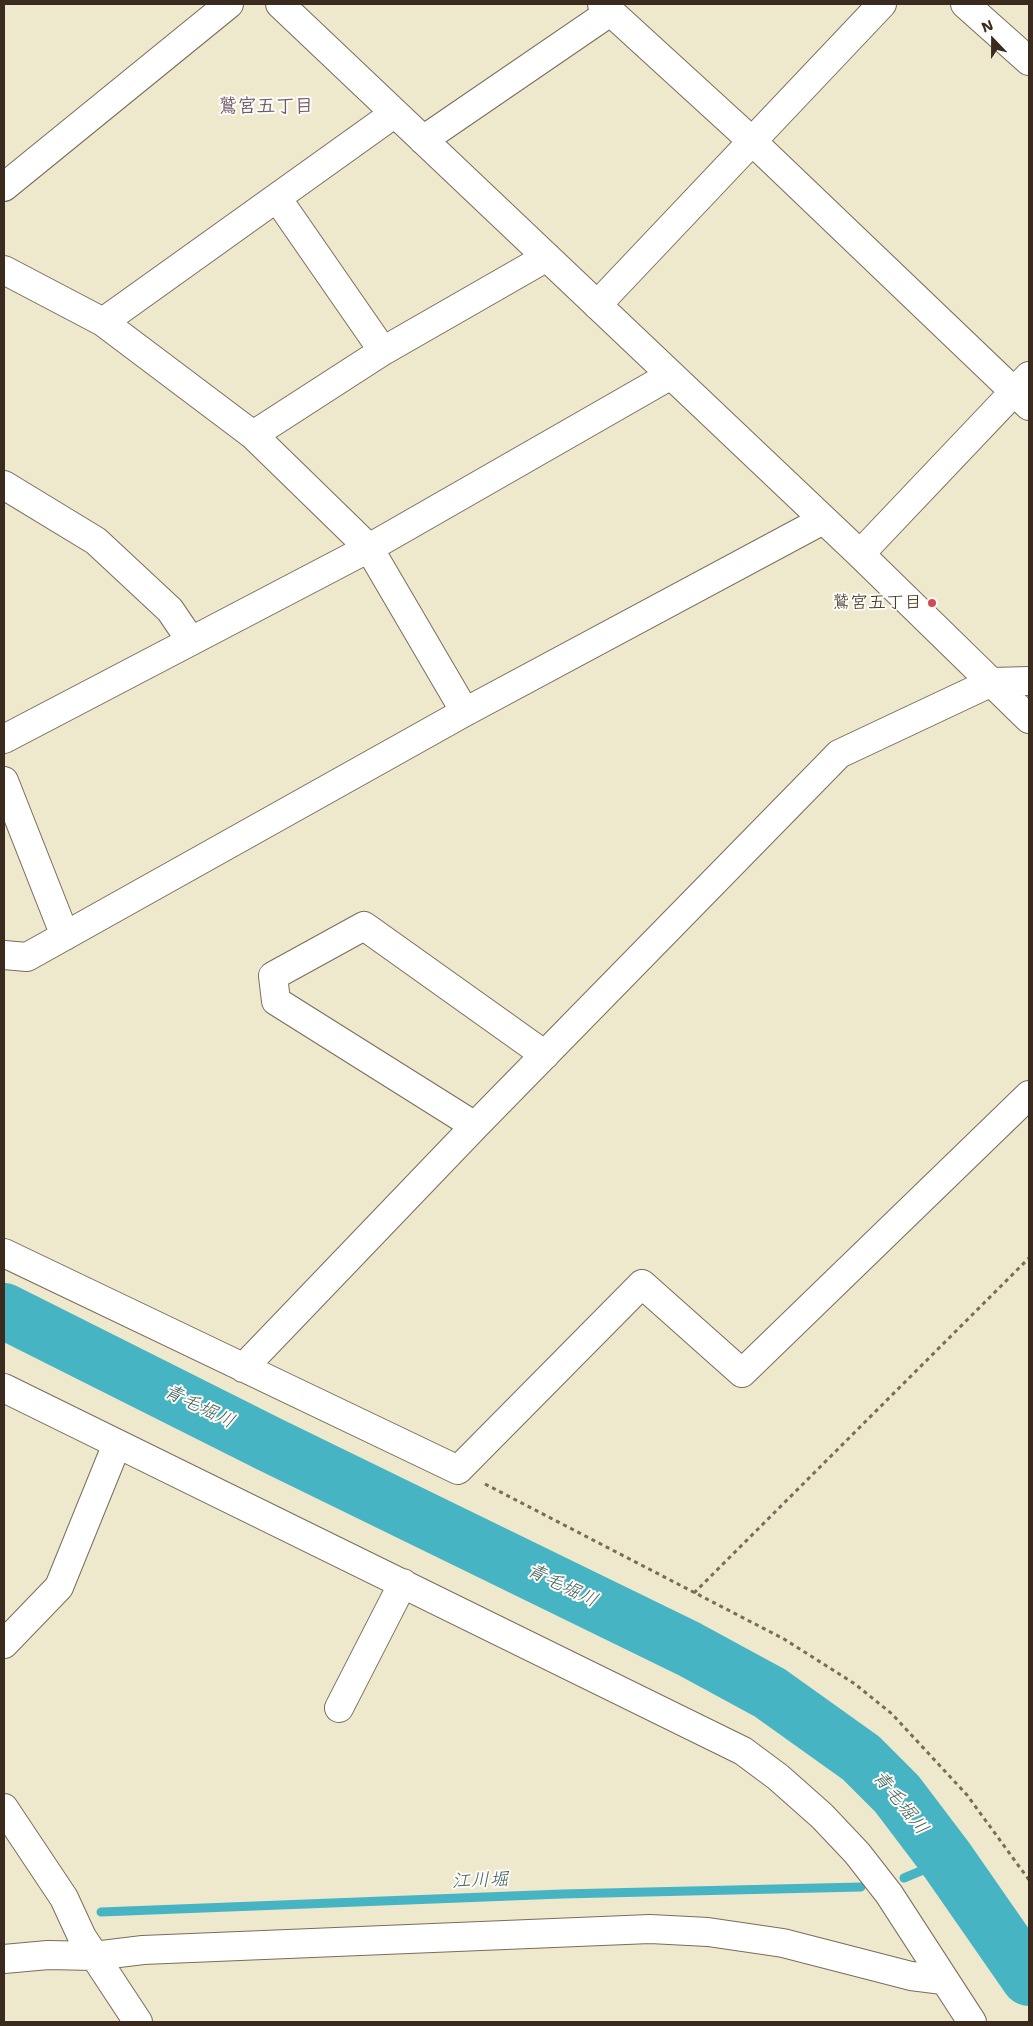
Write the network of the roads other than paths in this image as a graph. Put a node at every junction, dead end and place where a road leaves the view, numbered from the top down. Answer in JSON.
{"nodes":[{"id":1,"x":229,"y":4,"type":"edge"},
{"id":2,"x":280,"y":4,"type":"edge"},
{"id":3,"x":882,"y":4,"type":"edge"},
{"id":4,"x":965,"y":4,"type":"edge"},
{"id":5,"x":606,"y":8,"type":"edge"},
{"id":6,"x":1029,"y":61,"type":"edge"},
{"id":7,"x":395,"y":113,"type":"junction"},
{"id":8,"x":423,"y":140,"type":"junction"},
{"id":9,"x":753,"y":142,"type":"junction"},
{"id":10,"x":4,"y":187,"type":"edge"},
{"id":11,"x":277,"y":198,"type":"junction"},
{"id":12,"x":547,"y":257,"type":"junction"},
{"id":13,"x":4,"y":270,"type":"edge"},
{"id":14,"x":597,"y":305,"type":"junction"},
{"id":15,"x":103,"y":322,"type":"junction"},
{"id":16,"x":383,"y":351,"type":"junction"},
{"id":17,"x":671,"y":376,"type":"junction"},
{"id":18,"x":1024,"y":392,"type":"edge"},
{"id":19,"x":253,"y":434,"type":"junction"},
{"id":20,"x":4,"y":485,"type":"edge"},
{"id":21,"x":823,"y":520,"type":"junction"},
{"id":22,"x":369,"y":548,"type":"junction"},
{"id":23,"x":860,"y":554,"type":"junction"},
{"id":24,"x":191,"y":641,"type":"junction"},
{"id":25,"x":992,"y":682,"type":"junction"},
{"id":26,"x":1029,"y":682,"type":"edge"},
{"id":27,"x":465,"y":712,"type":"junction"},
{"id":28,"x":1029,"y":719,"type":"edge"},
{"id":29,"x":4,"y":739,"type":"edge"},
{"id":30,"x":4,"y":782,"type":"edge"},
{"id":31,"x":65,"y":936,"type":"junction"},
{"id":32,"x":4,"y":955,"type":"edge"},
{"id":33,"x":545,"y":1054,"type":"junction"},
{"id":34,"x":1029,"y":1095,"type":"edge"},
{"id":35,"x":475,"y":1126,"type":"junction"},
{"id":36,"x":4,"y":1253,"type":"edge"},
{"id":37,"x":243,"y":1368,"type":"junction"},
{"id":38,"x":4,"y":1388,"type":"edge"},
{"id":39,"x":117,"y":1444,"type":"junction"},
{"id":40,"x":403,"y":1583,"type":"junction"},
{"id":41,"x":4,"y":1644,"type":"edge"},
{"id":42,"x":339,"y":1708,"type":"dead end"},
{"id":43,"x":4,"y":1808,"type":"edge"},
{"id":44,"x":94,"y":1956,"type":"junction"},
{"id":45,"x":4,"y":1959,"type":"edge"},
{"id":46,"x":943,"y":1980,"type":"junction"},
{"id":47,"x":138,"y":2022,"type":"edge"},
{"id":48,"x":972,"y":2022,"type":"edge"}],
"edges":[{"from":1,"to":10,"type":"street"},
{"from":2,"to":7,"type":"street"},
{"from":3,"to":9,"type":"street"},
{"from":4,"to":6,"type":"street"},
{"from":5,"to":8,"type":"street"},
{"from":5,"to":9,"type":"street"},
{"from":7,"to":8,"type":"street"},
{"from":7,"to":11,"type":"street"},
{"from":8,"to":12,"type":"street"},
{"from":9,"to":14,"type":"street"},
{"from":9,"to":18,"type":"street"},
{"from":11,"to":15,"type":"street"},
{"from":11,"to":16,"type":"street"},
{"from":12,"to":14,"type":"street"},
{"from":12,"to":16,"type":"street"},
{"from":13,"to":15,"type":"street"},
{"from":14,"to":17,"type":"street"},
{"from":15,"to":19,"type":"street"},
{"from":16,"to":19,"type":"street"},
{"from":17,"to":21,"type":"street"},
{"from":17,"to":22,"type":"street"},
{"from":18,"to":23,"type":"street"},
{"from":19,"to":22,"type":"street"},
{"from":20,"to":24,"type":"street"},
{"from":21,"to":23,"type":"street"},
{"from":21,"to":27,"type":"street"},
{"from":22,"to":24,"type":"street"},
{"from":22,"to":27,"type":"street"},
{"from":23,"to":25,"type":"street"},
{"from":24,"to":29,"type":"street"},
{"from":25,"to":26,"type":"street"},
{"from":25,"to":28,"type":"street"},
{"from":25,"to":33,"type":"street"},
{"from":27,"to":31,"type":"street"},
{"from":30,"to":31,"type":"street"},
{"from":31,"to":32,"type":"street"},
{"from":33,"to":35,"type":"street"},
{"from":33,"to":35,"type":"street"},
{"from":34,"to":37,"type":"street"},
{"from":35,"to":37,"type":"street"},
{"from":36,"to":37,"type":"street"},
{"from":38,"to":39,"type":"street"},
{"from":39,"to":40,"type":"street"},
{"from":39,"to":41,"type":"street"},
{"from":40,"to":42,"type":"street"},
{"from":40,"to":46,"type":"street"},
{"from":43,"to":44,"type":"street"},
{"from":44,"to":45,"type":"street"},
{"from":44,"to":46,"type":"street"},
{"from":44,"to":47,"type":"street"},
{"from":46,"to":48,"type":"street"}]}
